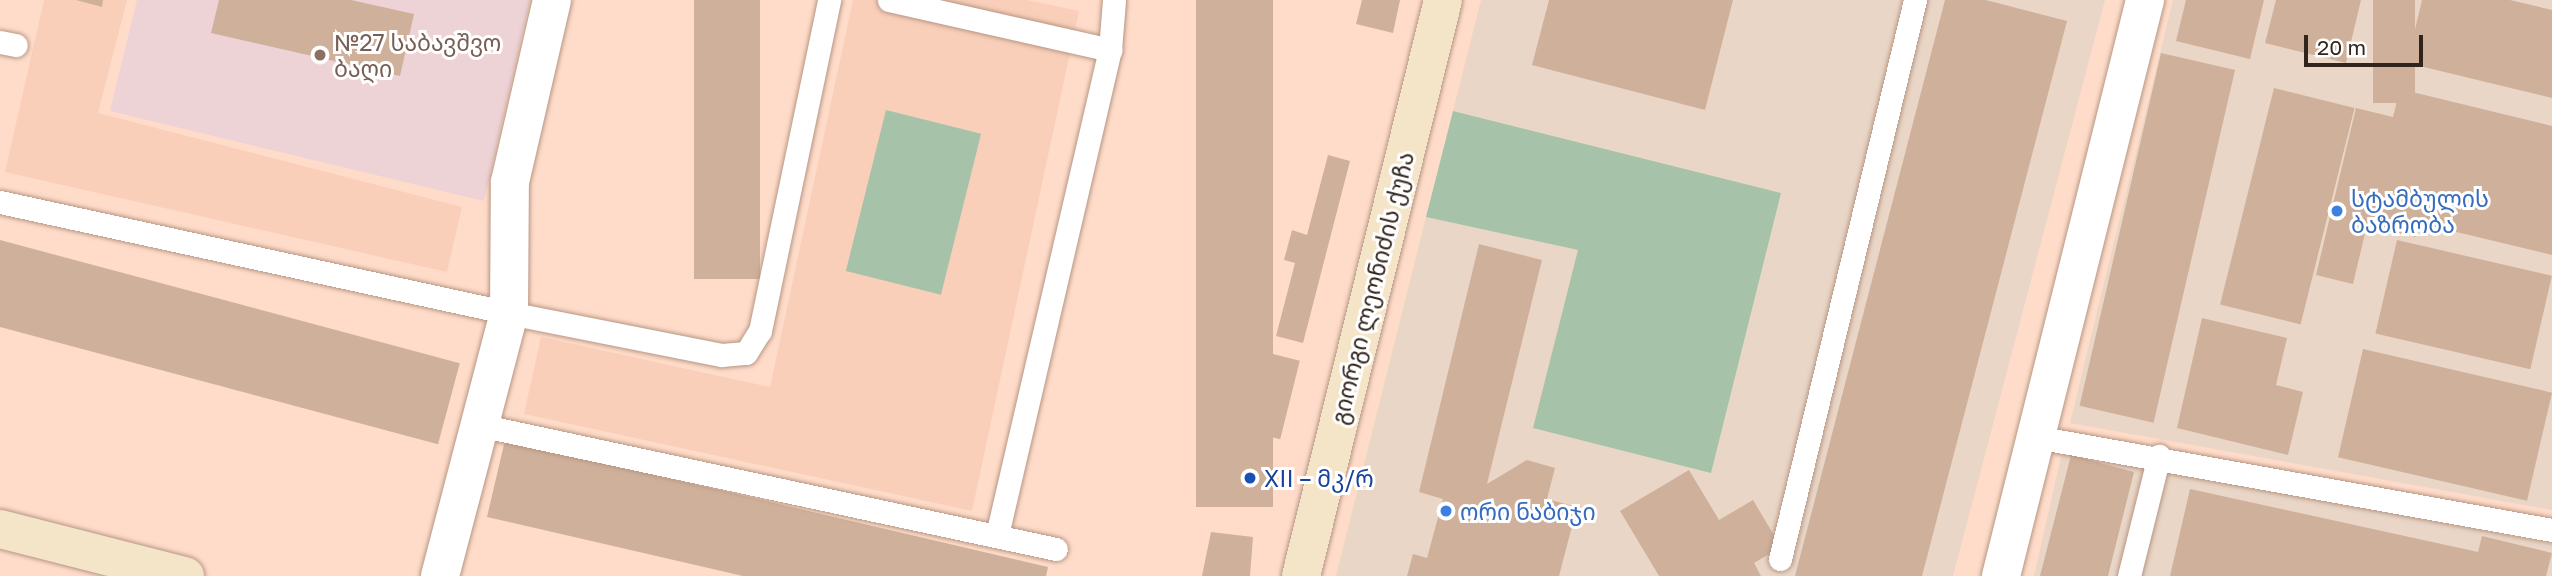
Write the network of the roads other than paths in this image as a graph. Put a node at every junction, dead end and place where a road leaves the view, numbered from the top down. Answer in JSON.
{"nodes":[{"id":1,"x":552,"y":0,"type":"edge"},
{"id":2,"x":829,"y":0,"type":"edge"},
{"id":3,"x":888,"y":0,"type":"edge"},
{"id":4,"x":1114,"y":0,"type":"edge"},
{"id":5,"x":1443,"y":0,"type":"edge"},
{"id":6,"x":1915,"y":0,"type":"edge"},
{"id":7,"x":2145,"y":0,"type":"edge"},
{"id":8,"x":1110,"y":50,"type":"junction"},
{"id":9,"x":0,"y":202,"type":"edge"},
{"id":10,"x":509,"y":313,"type":"junction"},
{"id":11,"x":479,"y":425,"type":"junction"},
{"id":12,"x":2036,"y":437,"type":"junction"},
{"id":13,"x":2159,"y":456,"type":"junction"},
{"id":14,"x":0,"y":529,"type":"edge"},
{"id":15,"x":2552,"y":530,"type":"edge"},
{"id":16,"x":997,"y":535,"type":"junction"},
{"id":17,"x":1056,"y":549,"type":"dead end"},
{"id":18,"x":1780,"y":559,"type":"dead end"},
{"id":19,"x":185,"y":576,"type":"edge"},
{"id":20,"x":440,"y":576,"type":"edge"},
{"id":21,"x":1301,"y":576,"type":"edge"},
{"id":22,"x":2001,"y":576,"type":"edge"},
{"id":23,"x":2129,"y":576,"type":"edge"}],
"edges":[{"from":1,"to":10,"type":"street"},
{"from":2,"to":10,"type":"lane"},
{"from":3,"to":8,"type":"lane"},
{"from":4,"to":8,"type":"lane"},
{"from":5,"to":21,"type":"street","name":"გიორგი ლეონიძის ქუჩა"},
{"from":6,"to":18,"type":"lane"},
{"from":7,"to":12,"type":"street"},
{"from":8,"to":16,"type":"lane"},
{"from":9,"to":10,"type":"lane"},
{"from":10,"to":11,"type":"street"},
{"from":11,"to":16,"type":"lane"},
{"from":11,"to":20,"type":"street"},
{"from":12,"to":13,"type":"lane"},
{"from":12,"to":22,"type":"street"},
{"from":13,"to":15,"type":"lane"},
{"from":13,"to":23,"type":"lane"},
{"from":14,"to":19,"type":"street"},
{"from":16,"to":17,"type":"lane"}]}
